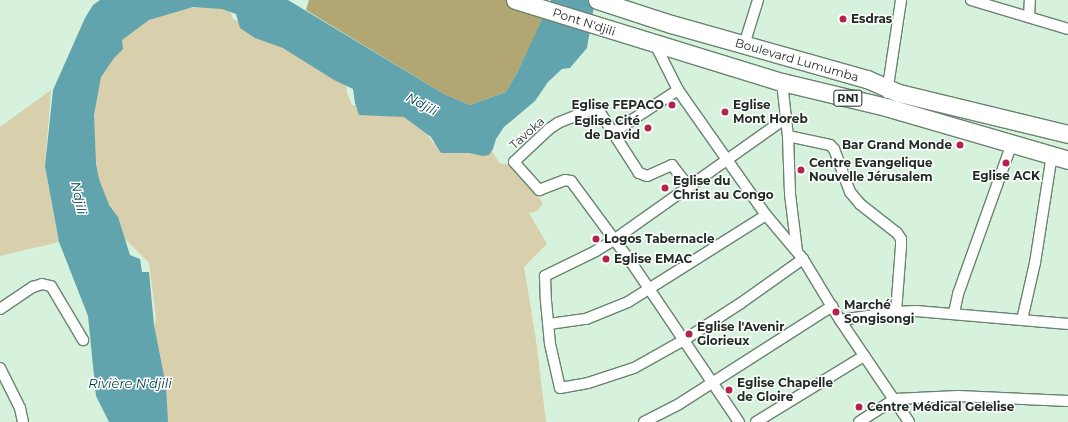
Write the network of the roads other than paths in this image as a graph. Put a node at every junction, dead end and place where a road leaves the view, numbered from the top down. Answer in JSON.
{"nodes":[{"id":1,"x":597,"y":0,"type":"edge"},
{"id":2,"x":758,"y":0,"type":"edge"},
{"id":3,"x":901,"y":0,"type":"edge"},
{"id":4,"x":971,"y":0,"type":"edge"},
{"id":5,"x":1030,"y":0,"type":"edge"},
{"id":6,"x":517,"y":1,"type":"edge"},
{"id":7,"x":1028,"y":17,"type":"junction"},
{"id":8,"x":1068,"y":29,"type":"edge"},
{"id":9,"x":628,"y":36,"type":"joint"},
{"id":10,"x":654,"y":42,"type":"junction"},
{"id":11,"x":744,"y":45,"type":"junction"},
{"id":12,"x":782,"y":82,"type":"junction"},
{"id":13,"x":887,"y":87,"type":"junction"},
{"id":14,"x":678,"y":90,"type":"junction"},
{"id":15,"x":886,"y":107,"type":"junction"},
{"id":16,"x":786,"y":118,"type":"junction"},
{"id":17,"x":612,"y":133,"type":"junction"},
{"id":18,"x":1068,"y":134,"type":"edge"},
{"id":19,"x":788,"y":136,"type":"junction"},
{"id":20,"x":1012,"y":143,"type":"junction"},
{"id":21,"x":1052,"y":155,"type":"junction"},
{"id":22,"x":1068,"y":160,"type":"edge"},
{"id":23,"x":727,"y":161,"type":"junction"},
{"id":24,"x":689,"y":187,"type":"junction"},
{"id":25,"x":766,"y":215,"type":"junction"},
{"id":26,"x":614,"y":240,"type":"junction"},
{"id":27,"x":800,"y":255,"type":"junction"},
{"id":28,"x":649,"y":289,"type":"junction"},
{"id":29,"x":832,"y":306,"type":"junction"},
{"id":30,"x":0,"y":309,"type":"edge"},
{"id":31,"x":896,"y":312,"type":"junction"},
{"id":32,"x":954,"y":313,"type":"junction"},
{"id":33,"x":840,"y":320,"type":"junction"},
{"id":34,"x":1022,"y":320,"type":"junction"},
{"id":35,"x":549,"y":324,"type":"junction"},
{"id":36,"x":1068,"y":324,"type":"edge"},
{"id":37,"x":83,"y":340,"type":"dead end"},
{"id":38,"x":684,"y":340,"type":"junction"},
{"id":39,"x":864,"y":356,"type":"junction"},
{"id":40,"x":0,"y":368,"type":"edge"},
{"id":41,"x":712,"y":382,"type":"junction"},
{"id":42,"x":895,"y":400,"type":"junction"},
{"id":43,"x":1068,"y":402,"type":"edge"},
{"id":44,"x":24,"y":422,"type":"edge"},
{"id":45,"x":644,"y":422,"type":"edge"},
{"id":46,"x":739,"y":422,"type":"edge"},
{"id":47,"x":756,"y":422,"type":"edge"},
{"id":48,"x":859,"y":422,"type":"edge"},
{"id":49,"x":909,"y":422,"type":"edge"}],
"edges":[{"from":1,"to":11,"type":"highway","name":"Boulevard Lumumba","number":"RN1"},
{"from":2,"to":11,"type":"street"},
{"from":3,"to":13,"type":"street"},
{"from":4,"to":7,"type":"street"},
{"from":5,"to":7,"type":"street"},
{"from":6,"to":9,"type":"highway","name":"Pont N'djili","number":"RN1"},
{"from":7,"to":8,"type":"street"},
{"from":9,"to":10,"type":"highway","name":"Boulevard Lumumba","number":"RN1"},
{"from":10,"to":12,"type":"highway","name":"Boulevard Lumumba","number":"RN1"},
{"from":10,"to":14,"type":"street"},
{"from":11,"to":13,"type":"highway","name":"Boulevard Lumumba","number":"RN1"},
{"from":12,"to":15,"type":"highway","name":"Boulevard Lumumba","number":"RN1"},
{"from":12,"to":16,"type":"street"},
{"from":13,"to":15,"type":"street"},
{"from":13,"to":18,"type":"highway","name":"Boulevard Lumumba","number":"RN1"},
{"from":14,"to":17,"type":"street"},
{"from":14,"to":23,"type":"street"},
{"from":15,"to":20,"type":"highway","name":"Boulevard Lumumba","number":"RN1"},
{"from":16,"to":19,"type":"street"},
{"from":16,"to":23,"type":"street"},
{"from":17,"to":24,"type":"street","name":"Tavoka"},
{"from":17,"to":26,"type":"street","name":"Tavoka"},
{"from":19,"to":27,"type":"street"},
{"from":19,"to":31,"type":"street"},
{"from":20,"to":21,"type":"highway","name":"Boulevard Lumumba","number":"RN1"},
{"from":20,"to":32,"type":"street"},
{"from":21,"to":22,"type":"highway","name":"Boulevard Lumumba","number":"RN1"},
{"from":21,"to":34,"type":"street"},
{"from":23,"to":24,"type":"street"},
{"from":23,"to":25,"type":"street"},
{"from":24,"to":26,"type":"street"},
{"from":25,"to":27,"type":"street"},
{"from":25,"to":28,"type":"street"},
{"from":26,"to":28,"type":"street"},
{"from":26,"to":35,"type":"street"},
{"from":27,"to":29,"type":"street"},
{"from":27,"to":38,"type":"street"},
{"from":28,"to":35,"type":"street"},
{"from":28,"to":38,"type":"street"},
{"from":29,"to":33,"type":"street"},
{"from":29,"to":41,"type":"street"},
{"from":30,"to":37,"type":"street"},
{"from":31,"to":32,"type":"street"},
{"from":31,"to":33,"type":"street"},
{"from":32,"to":34,"type":"street"},
{"from":33,"to":39,"type":"street"},
{"from":34,"to":36,"type":"street"},
{"from":35,"to":38,"type":"street"},
{"from":38,"to":41,"type":"street"},
{"from":39,"to":42,"type":"street"},
{"from":39,"to":47,"type":"street"},
{"from":40,"to":44,"type":"street"},
{"from":41,"to":45,"type":"street"},
{"from":41,"to":46,"type":"street"},
{"from":42,"to":43,"type":"street"},
{"from":42,"to":48,"type":"street"},
{"from":42,"to":49,"type":"street"}]}
